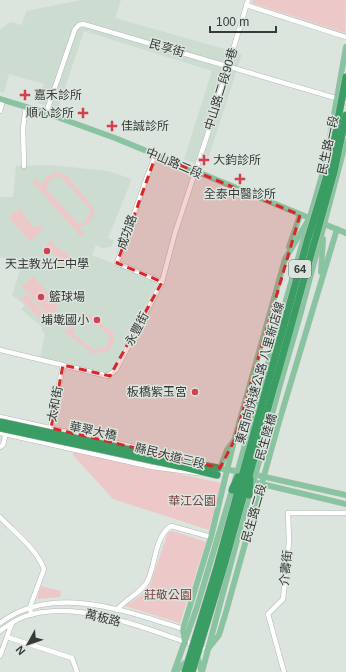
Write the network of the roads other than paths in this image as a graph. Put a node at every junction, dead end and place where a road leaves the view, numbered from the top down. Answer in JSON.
{"nodes":[{"id":1,"x":248,"y":0,"type":"edge"},
{"id":2,"x":246,"y":6,"type":"junction"},
{"id":3,"x":346,"y":37,"type":"edge"},
{"id":4,"x":346,"y":47,"type":"edge"},
{"id":5,"x":228,"y":65,"type":"junction"},
{"id":6,"x":346,"y":77,"type":"edge"},
{"id":7,"x":338,"y":98,"type":"junction"},
{"id":8,"x":2,"y":100,"type":"edge"},
{"id":9,"x":346,"y":101,"type":"edge"},
{"id":10,"x":26,"y":107,"type":"junction"},
{"id":11,"x":0,"y":111,"type":"edge"},
{"id":12,"x":46,"y":113,"type":"junction"},
{"id":13,"x":346,"y":115,"type":"edge"},
{"id":14,"x":346,"y":141,"type":"edge"},
{"id":15,"x":156,"y":155,"type":"junction"},
{"id":16,"x":24,"y":166,"type":"dead end"},
{"id":17,"x":195,"y":172,"type":"junction"},
{"id":18,"x":300,"y":215,"type":"junction"},
{"id":19,"x":309,"y":219,"type":"junction"},
{"id":20,"x":324,"y":224,"type":"junction"},
{"id":21,"x":337,"y":229,"type":"junction"},
{"id":22,"x":346,"y":233,"type":"edge"},
{"id":23,"x":285,"y":259,"type":"junction"},
{"id":24,"x":320,"y":281,"type":"junction"},
{"id":25,"x":162,"y":282,"type":"junction"},
{"id":26,"x":262,"y":343,"type":"junction"},
{"id":27,"x":0,"y":350,"type":"edge"},
{"id":28,"x":299,"y":354,"type":"junction"},
{"id":29,"x":63,"y":366,"type":"junction"},
{"id":30,"x":0,"y":417,"type":"edge"},
{"id":31,"x":9,"y":419,"type":"junction"},
{"id":32,"x":0,"y":422,"type":"edge"},
{"id":33,"x":0,"y":428,"type":"edge"},
{"id":34,"x":51,"y":428,"type":"junction"},
{"id":35,"x":0,"y":433,"type":"edge"},
{"id":36,"x":6,"y":434,"type":"junction"},
{"id":37,"x":234,"y":441,"type":"junction"},
{"id":38,"x":48,"y":443,"type":"junction"},
{"id":39,"x":0,"y":447,"type":"edge"},
{"id":40,"x":249,"y":461,"type":"junction"},
{"id":41,"x":180,"y":464,"type":"junction"},
{"id":42,"x":228,"y":468,"type":"junction"},
{"id":43,"x":219,"y":470,"type":"junction"},
{"id":44,"x":265,"y":476,"type":"junction"},
{"id":45,"x":226,"y":477,"type":"junction"},
{"id":46,"x":263,"y":484,"type":"junction"},
{"id":47,"x":232,"y":490,"type":"junction"},
{"id":48,"x":249,"y":495,"type":"junction"},
{"id":49,"x":346,"y":495,"type":"edge"},
{"id":50,"x":346,"y":504,"type":"edge"},
{"id":51,"x":346,"y":513,"type":"edge"},
{"id":52,"x":0,"y":517,"type":"edge"},
{"id":53,"x":210,"y":537,"type":"junction"},
{"id":54,"x":30,"y":607,"type":"junction"},
{"id":55,"x":117,"y":610,"type":"junction"},
{"id":56,"x":31,"y":615,"type":"junction"},
{"id":57,"x":0,"y":623,"type":"edge"},
{"id":58,"x":12,"y":623,"type":"junction"},
{"id":59,"x":183,"y":629,"type":"junction"},
{"id":60,"x":0,"y":631,"type":"edge"},
{"id":61,"x":7,"y":637,"type":"junction"},
{"id":62,"x":185,"y":643,"type":"junction"},
{"id":63,"x":1,"y":647,"type":"edge"},
{"id":64,"x":207,"y":650,"type":"junction"},
{"id":65,"x":0,"y":656,"type":"edge"},
{"id":66,"x":77,"y":672,"type":"edge"},
{"id":67,"x":174,"y":672,"type":"edge"},
{"id":68,"x":185,"y":672,"type":"edge"},
{"id":69,"x":192,"y":672,"type":"edge"},
{"id":70,"x":202,"y":672,"type":"edge"},
{"id":71,"x":284,"y":672,"type":"edge"}],
"edges":[{"from":1,"to":2,"type":"street","name":"中山路二段90巷"},
{"from":2,"to":3,"type":"street"},
{"from":2,"to":5,"type":"street","name":"中山路二段90巷"},
{"from":4,"to":7,"type":"main road","name":"民生路一段"},
{"from":5,"to":7,"type":"street","name":"民享街"},
{"from":5,"to":12,"type":"street","name":"民享街"},
{"from":5,"to":17,"type":"street","name":"中山路二段90巷"},
{"from":6,"to":40,"type":"highway","name":"東西向快速公路 八里新店線","number":"64","bridge":true},
{"from":7,"to":9,"type":"street","name":"民享街"},
{"from":7,"to":19,"type":"main road","name":"民生路一段"},
{"from":8,"to":10,"type":"main road","name":"中山路二段"},
{"from":8,"to":11,"type":"street"},
{"from":10,"to":12,"type":"main road","name":"中山路二段"},
{"from":10,"to":16,"type":"street"},
{"from":12,"to":15,"type":"main road","name":"中山路二段"},
{"from":13,"to":40,"type":"highway","name":"東西向快速公路 八里新店線","number":"64","bridge":true},
{"from":14,"to":20,"type":"main road","name":"民生路一段"},
{"from":15,"to":17,"type":"main road","name":"中山路二段"},
{"from":15,"to":25,"type":"street","name":"成功路"},
{"from":17,"to":18,"type":"main road","name":"中山路二段"},
{"from":17,"to":25,"type":"street","name":"永豐街"},
{"from":18,"to":19,"type":"main road","name":"中山路二段"},
{"from":18,"to":23,"type":"main road"},
{"from":19,"to":20,"type":"main road","name":"中山路二段"},
{"from":19,"to":23,"type":"main road"},
{"from":19,"to":47,"type":"main road","name":"民生陸橋","bridge":true},
{"from":20,"to":21,"type":"main road","name":"中山路二段"},
{"from":20,"to":24,"type":"main road","name":"民生路二段"},
{"from":20,"to":48,"type":"main road","name":"民生陸橋","bridge":true},
{"from":21,"to":22,"type":"main road","name":"中山路二段"},
{"from":21,"to":24,"type":"main road","name":"民生路二段"},
{"from":23,"to":26,"type":"main road"},
{"from":24,"to":28,"type":"main road","name":"民生路二段"},
{"from":25,"to":29,"type":"street","name":"永豐街"},
{"from":26,"to":28,"type":"street"},
{"from":26,"to":37,"type":"main road"},
{"from":27,"to":29,"type":"street","name":"永豐街"},
{"from":28,"to":44,"type":"main road","name":"民生路二段"},
{"from":29,"to":34,"type":"street","name":"太和街"},
{"from":30,"to":31,"type":"street","name":"縣民大道三段"},
{"from":31,"to":34,"type":"street","name":"縣民大道三段"},
{"from":31,"to":36,"type":"street"},
{"from":32,"to":41,"type":"highway","name":"華翠大橋","bridge":true},
{"from":33,"to":41,"type":"highway","name":"華翠大橋","bridge":true},
{"from":34,"to":38,"type":"street","name":"太和街"},
{"from":34,"to":43,"type":"street","name":"縣民大道三段"},
{"from":35,"to":36,"type":"street","name":"縣民大道三段"},
{"from":36,"to":38,"type":"street","name":"縣民大道三段"},
{"from":36,"to":39,"type":"street"},
{"from":37,"to":42,"type":"main road"},
{"from":37,"to":43,"type":"main road"},
{"from":38,"to":43,"type":"street","name":"縣民大道三段"},
{"from":40,"to":47,"type":"highway","bridge":true},
{"from":40,"to":48,"type":"highway","bridge":true},
{"from":40,"to":68,"type":"highway","name":"東西向快速公路 八里新店線","number":"64","bridge":true},
{"from":40,"to":69,"type":"highway","name":"東西向快速公路 八里新店線","number":"64","bridge":true},
{"from":41,"to":43,"type":"highway"},
{"from":42,"to":43,"type":"main road","name":"縣民大道三段"},
{"from":42,"to":44,"type":"main road","name":"縣民大道三段"},
{"from":42,"to":45,"type":"main road"},
{"from":43,"to":45,"type":"main road","name":"縣民大道三段"},
{"from":44,"to":46,"type":"main road","name":"民生路二段"},
{"from":44,"to":49,"type":"main road","name":"縣民大道三段"},
{"from":45,"to":46,"type":"main road","name":"縣民大道三段"},
{"from":45,"to":53,"type":"main road"},
{"from":46,"to":50,"type":"main road","name":"縣民大道三段"},
{"from":46,"to":64,"type":"main road","name":"民生路二段"},
{"from":47,"to":62,"type":"main road","name":"民生陸橋"},
{"from":48,"to":64,"type":"main road","name":"民生陸橋"},
{"from":51,"to":71,"type":"street","name":"介壽街"},
{"from":52,"to":54,"type":"street"},
{"from":53,"to":55,"type":"street"},
{"from":53,"to":59,"type":"main road"},
{"from":54,"to":55,"type":"street","name":"萬板路"},
{"from":54,"to":56,"type":"street"},
{"from":54,"to":57,"type":"street","name":"萬板路"},
{"from":55,"to":59,"type":"street","name":"萬板路"},
{"from":56,"to":58,"type":"street","name":"萬板路"},
{"from":56,"to":62,"type":"street","name":"萬板路"},
{"from":58,"to":60,"type":"street","name":"萬板路"},
{"from":58,"to":61,"type":"street"},
{"from":59,"to":62,"type":"main road"},
{"from":61,"to":63,"type":"street"},
{"from":61,"to":66,"type":"street"},
{"from":62,"to":64,"type":"street","name":"萬板路"},
{"from":62,"to":67,"type":"main road"},
{"from":63,"to":65,"type":"street"},
{"from":64,"to":70,"type":"main road","name":"民生路二段"},
{"from":67,"to":70,"type":"main road"}]}
